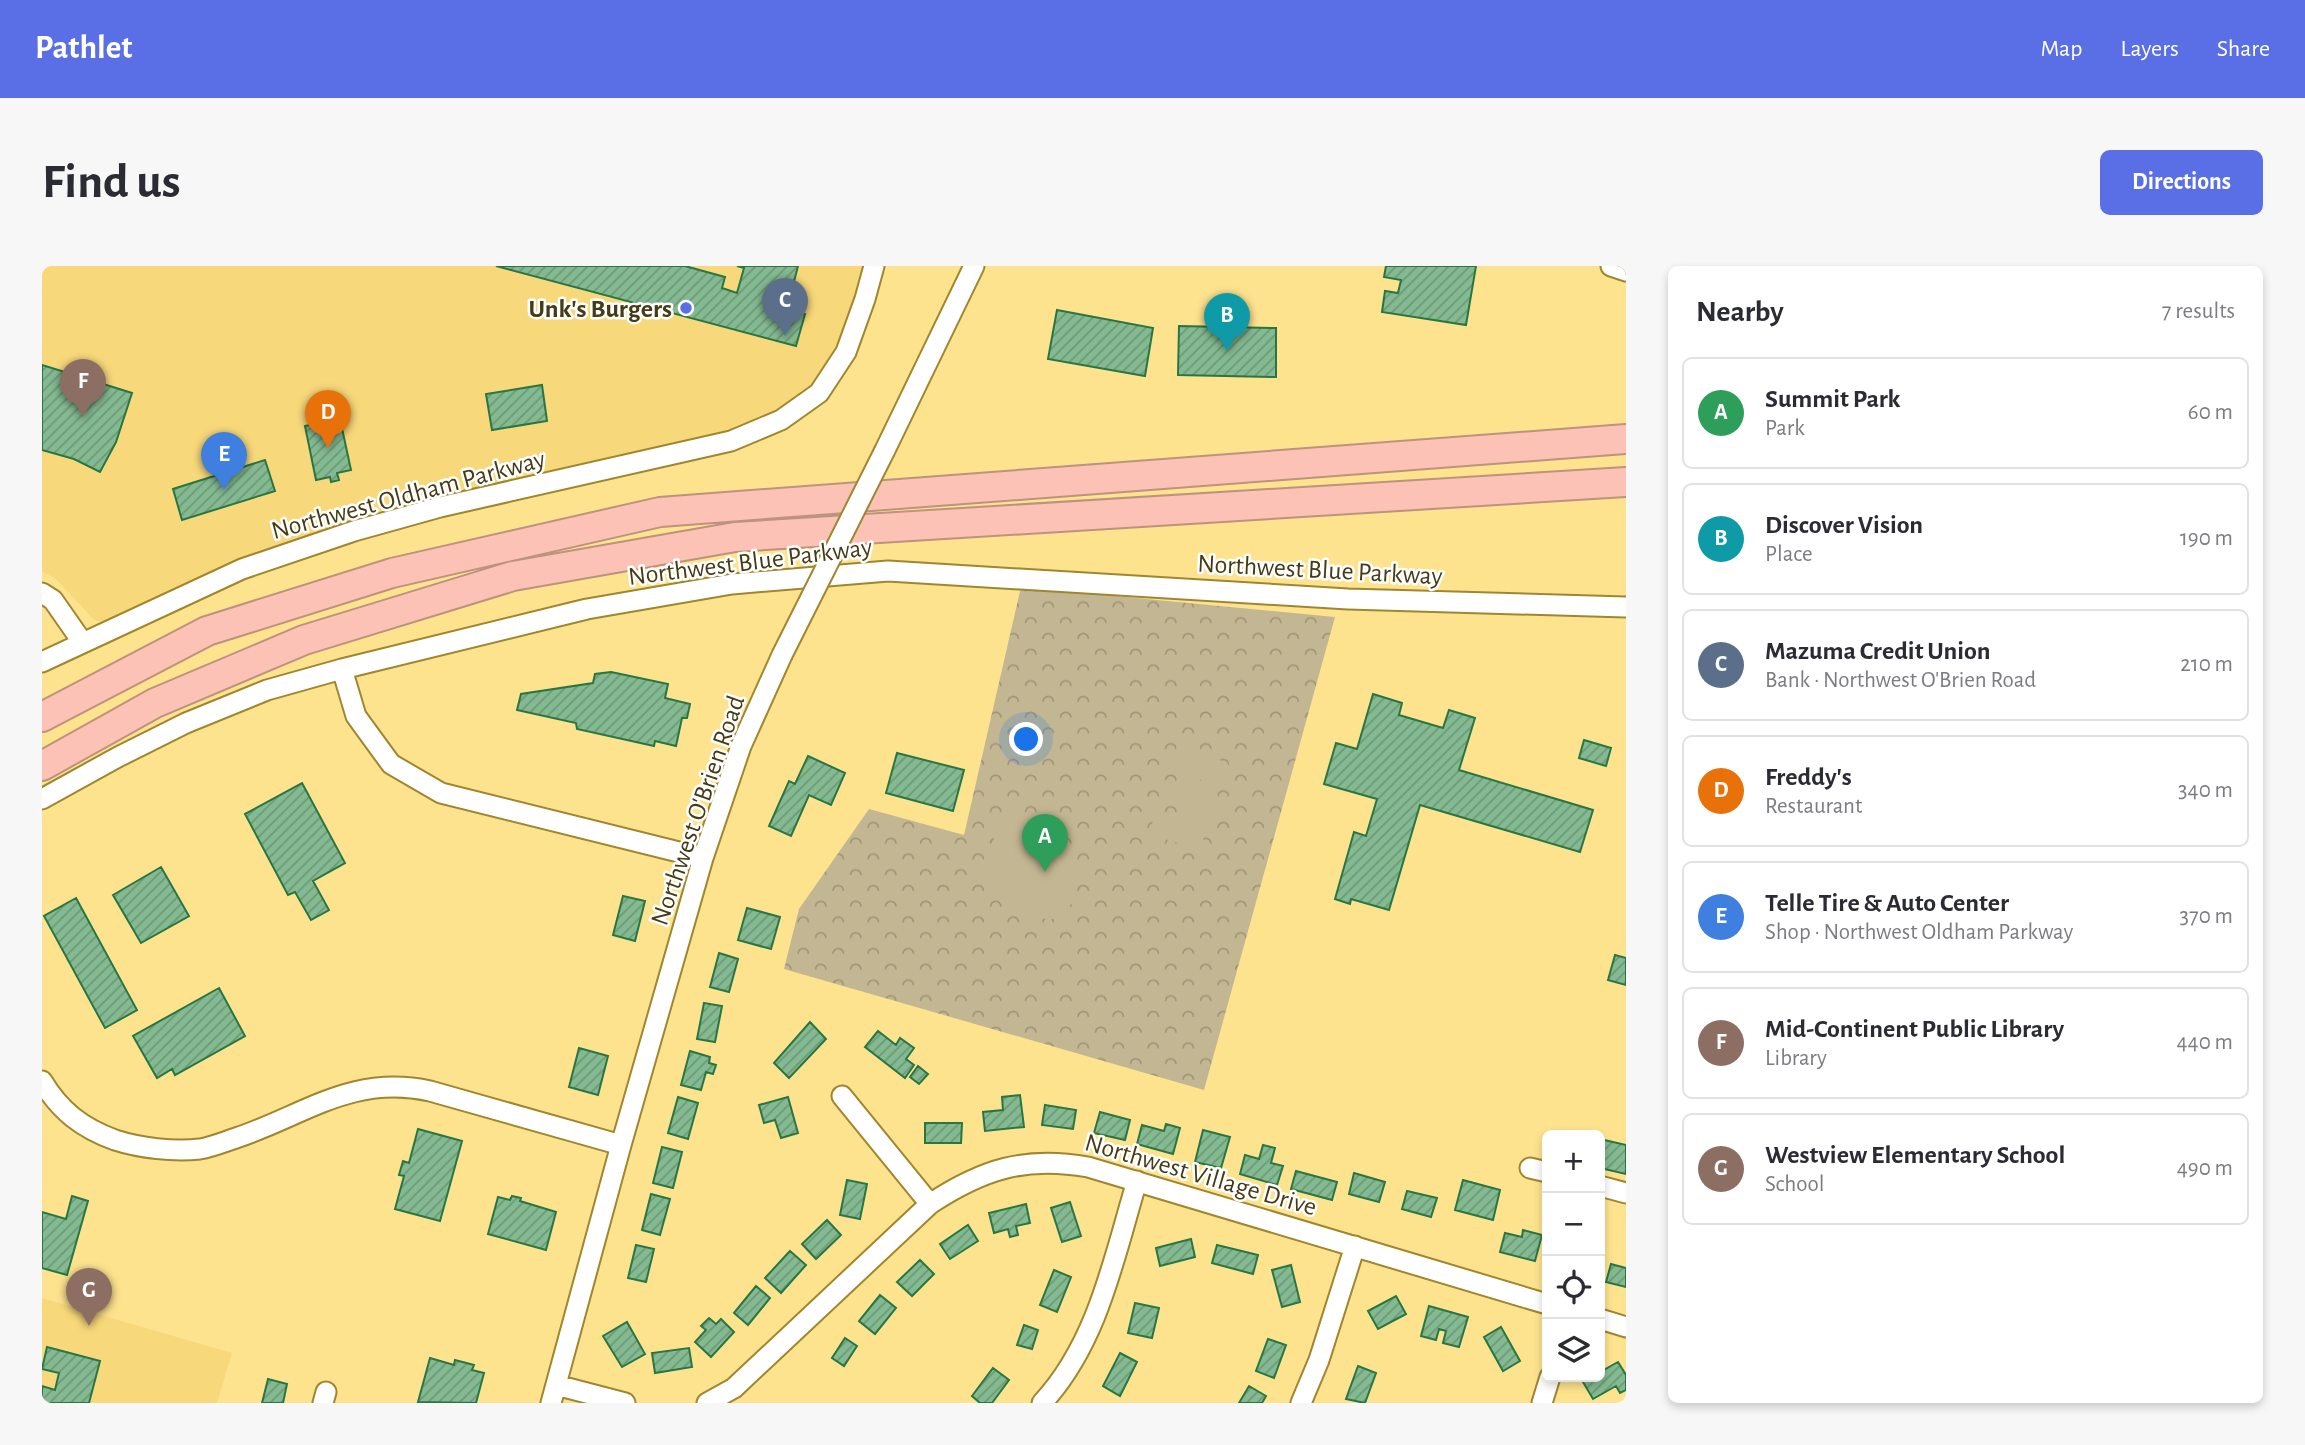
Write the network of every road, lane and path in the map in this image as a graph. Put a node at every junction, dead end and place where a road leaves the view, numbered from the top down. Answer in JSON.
{"nodes":[{"id":1,"x":874,"y":266,"type":"edge"},
{"id":2,"x":974,"y":266,"type":"edge"},
{"id":3,"x":1611,"y":266,"type":"edge"},
{"id":4,"x":1626,"y":271,"type":"edge"},
{"id":5,"x":1626,"y":439,"type":"edge"},
{"id":6,"x":1626,"y":482,"type":"edge"},
{"id":7,"x":42,"y":593,"type":"edge"},
{"id":8,"x":1626,"y":607,"type":"edge"},
{"id":9,"x":83,"y":643,"type":"junction"},
{"id":10,"x":42,"y":662,"type":"edge"},
{"id":11,"x":342,"y":669,"type":"junction"},
{"id":12,"x":42,"y":717,"type":"edge"},
{"id":13,"x":42,"y":766,"type":"edge"},
{"id":14,"x":42,"y":799,"type":"edge"},
{"id":15,"x":703,"y":858,"type":"junction"},
{"id":16,"x":42,"y":1081,"type":"edge"},
{"id":17,"x":842,"y":1096,"type":"dead end"},
{"id":18,"x":621,"y":1145,"type":"junction"},
{"id":19,"x":1137,"y":1181,"type":"junction"},
{"id":20,"x":1605,"y":1187,"type":"edge"},
{"id":21,"x":1626,"y":1193,"type":"edge"},
{"id":22,"x":930,"y":1204,"type":"junction"},
{"id":23,"x":1355,"y":1246,"type":"junction"},
{"id":24,"x":1542,"y":1302,"type":"edge"},
{"id":25,"x":1605,"y":1321,"type":"edge"},
{"id":26,"x":1626,"y":1327,"type":"edge"},
{"id":27,"x":1548,"y":1382,"type":"edge"},
{"id":28,"x":554,"y":1394,"type":"edge"},
{"id":29,"x":625,"y":1403,"type":"edge"},
{"id":30,"x":707,"y":1403,"type":"edge"},
{"id":31,"x":1042,"y":1403,"type":"edge"},
{"id":32,"x":1301,"y":1403,"type":"edge"},
{"id":33,"x":1542,"y":1403,"type":"edge"}],
"edges":[{"from":1,"to":9,"type":"street","name":"Northwest Oldham Parkway"},
{"from":2,"to":15,"type":"street","name":"Northwest O'Brien Road","bridge":true},
{"from":3,"to":4,"type":"street"},
{"from":5,"to":12,"type":"highway"},
{"from":6,"to":13,"type":"highway"},
{"from":7,"to":9,"type":"street"},
{"from":8,"to":11,"type":"street","name":"Northwest Blue Parkway"},
{"from":9,"to":10,"type":"street","name":"Northwest Oldham Parkway"},
{"from":11,"to":14,"type":"street","name":"Northwest Blue Parkway"},
{"from":11,"to":15,"type":"street"},
{"from":15,"to":18,"type":"street","name":"Northwest O'Brien Road"},
{"from":16,"to":18,"type":"street"},
{"from":17,"to":22,"type":"street"},
{"from":18,"to":28,"type":"street","name":"Northwest O'Brien Road"},
{"from":19,"to":22,"type":"street","name":"Northwest Village Drive"},
{"from":19,"to":23,"type":"street","name":"Northwest Village Drive"},
{"from":19,"to":31,"type":"street"},
{"from":20,"to":21,"type":"street"},
{"from":22,"to":30,"type":"street","name":"Northwest Village Drive"},
{"from":23,"to":24,"type":"street","name":"Northwest Village Drive"},
{"from":23,"to":32,"type":"street"},
{"from":25,"to":26,"type":"street"},
{"from":27,"to":33,"type":"street"},
{"from":28,"to":29,"type":"street"}]}
